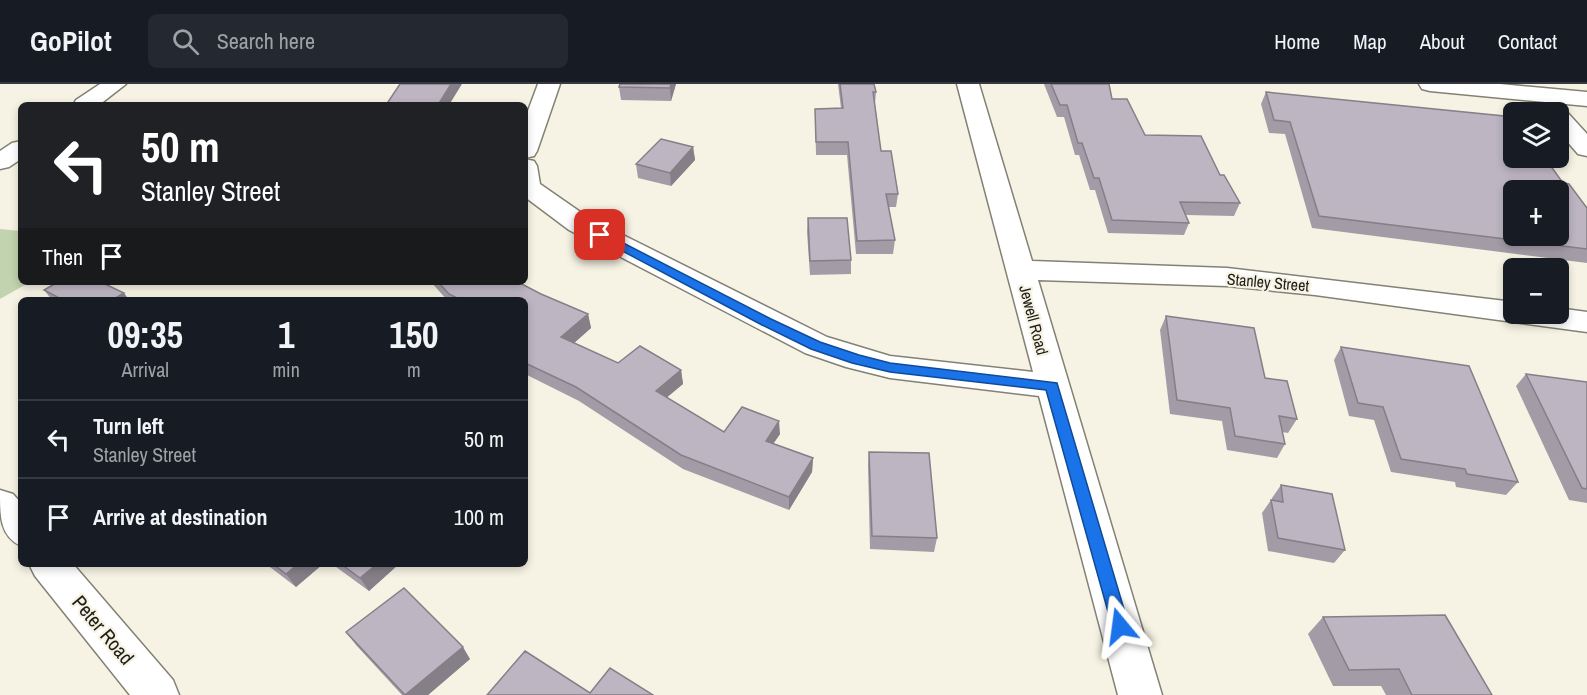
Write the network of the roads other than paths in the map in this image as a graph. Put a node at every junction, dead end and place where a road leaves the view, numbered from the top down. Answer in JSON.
{"nodes":[{"id":1,"x":115,"y":84,"type":"edge"},
{"id":2,"x":549,"y":84,"type":"edge"},
{"id":3,"x":968,"y":84,"type":"edge"},
{"id":4,"x":1430,"y":84,"type":"edge"},
{"id":5,"x":1535,"y":89,"type":"edge"},
{"id":6,"x":1587,"y":99,"type":"edge"},
{"id":7,"x":88,"y":102,"type":"edge"},
{"id":8,"x":1546,"y":102,"type":"edge"},
{"id":9,"x":1569,"y":129,"type":"edge"},
{"id":10,"x":528,"y":143,"type":"edge"},
{"id":11,"x":1587,"y":149,"type":"edge"},
{"id":12,"x":18,"y":150,"type":"edge"},
{"id":13,"x":0,"y":162,"type":"edge"},
{"id":14,"x":528,"y":187,"type":"edge"},
{"id":15,"x":1020,"y":270,"type":"junction"},
{"id":16,"x":1503,"y":311,"type":"edge"},
{"id":17,"x":1569,"y":320,"type":"edge"},
{"id":18,"x":1587,"y":322,"type":"edge"},
{"id":19,"x":1052,"y":386,"type":"junction"},
{"id":20,"x":0,"y":505,"type":"edge"},
{"id":21,"x":18,"y":526,"type":"edge"},
{"id":22,"x":51,"y":567,"type":"edge"},
{"id":23,"x":157,"y":695,"type":"edge"},
{"id":24,"x":1140,"y":695,"type":"edge"}],
"edges":[{"from":1,"to":7,"type":"street"},
{"from":2,"to":10,"type":"street"},
{"from":3,"to":15,"type":"street","name":"Jewell Road"},
{"from":4,"to":5,"type":"street"},
{"from":5,"to":6,"type":"street"},
{"from":5,"to":8,"type":"street"},
{"from":9,"to":11,"type":"street"},
{"from":12,"to":13,"type":"street"},
{"from":14,"to":19,"type":"street"},
{"from":15,"to":16,"type":"street","name":"Stanley Street"},
{"from":15,"to":19,"type":"street","name":"Jewell Road"},
{"from":17,"to":18,"type":"street"},
{"from":19,"to":24,"type":"street","name":"Jewell Road"},
{"from":20,"to":21,"type":"street"},
{"from":22,"to":23,"type":"street","name":"Peter Road"}]}
